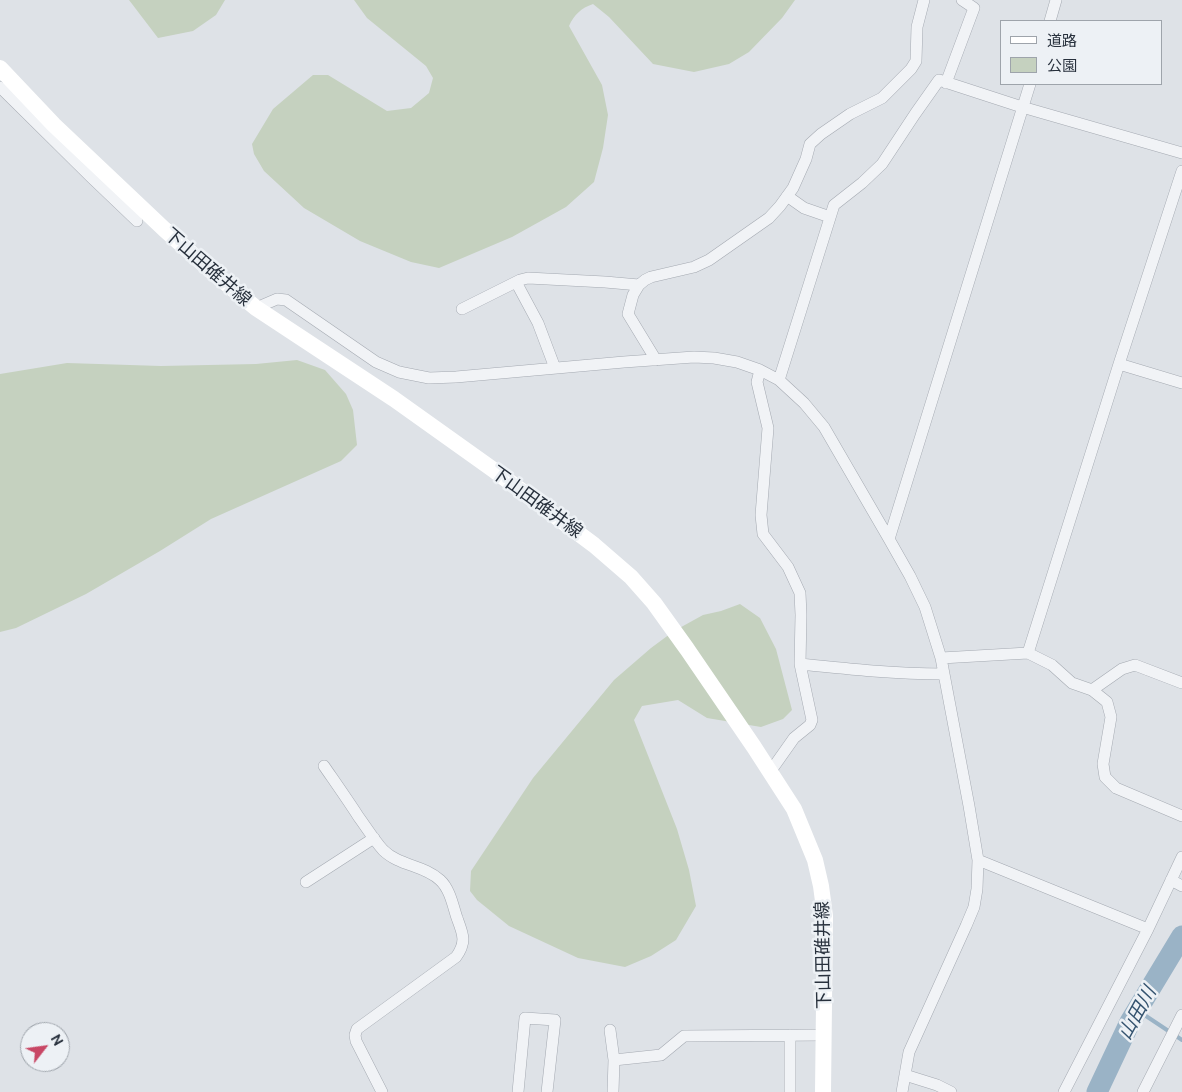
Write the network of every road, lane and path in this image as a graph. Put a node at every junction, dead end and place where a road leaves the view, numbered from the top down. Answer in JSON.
{"nodes":[{"id":1,"x":924,"y":0,"type":"edge"},
{"id":2,"x":962,"y":0,"type":"edge"},
{"id":3,"x":1056,"y":0,"type":"edge"},
{"id":4,"x":1050,"y":20,"type":"edge"},
{"id":5,"x":0,"y":68,"type":"edge"},
{"id":6,"x":946,"y":82,"type":"junction"},
{"id":7,"x":1030,"y":85,"type":"edge"},
{"id":8,"x":0,"y":87,"type":"edge"},
{"id":9,"x":1022,"y":107,"type":"junction"},
{"id":10,"x":1182,"y":153,"type":"edge"},
{"id":11,"x":1182,"y":171,"type":"edge"},
{"id":12,"x":787,"y":196,"type":"junction"},
{"id":13,"x":830,"y":217,"type":"junction"},
{"id":14,"x":137,"y":221,"type":"dead end"},
{"id":15,"x":516,"y":282,"type":"junction"},
{"id":16,"x":639,"y":285,"type":"junction"},
{"id":17,"x":256,"y":308,"type":"junction"},
{"id":18,"x":462,"y":309,"type":"dead end"},
{"id":19,"x":656,"y":360,"type":"junction"},
{"id":20,"x":1119,"y":364,"type":"junction"},
{"id":21,"x":555,"y":368,"type":"junction"},
{"id":22,"x":760,"y":370,"type":"junction"},
{"id":23,"x":779,"y":380,"type":"junction"},
{"id":24,"x":1182,"y":383,"type":"edge"},
{"id":25,"x":889,"y":539,"type":"junction"},
{"id":26,"x":1028,"y":653,"type":"junction"},
{"id":27,"x":941,"y":658,"type":"junction"},
{"id":28,"x":800,"y":664,"type":"junction"},
{"id":29,"x":943,"y":674,"type":"junction"},
{"id":30,"x":1182,"y":683,"type":"edge"},
{"id":31,"x":1092,"y":690,"type":"junction"},
{"id":32,"x":324,"y":766,"type":"dead end"},
{"id":33,"x":770,"y":772,"type":"junction"},
{"id":34,"x":1182,"y":816,"type":"edge"},
{"id":35,"x":374,"y":838,"type":"junction"},
{"id":36,"x":1182,"y":858,"type":"edge"},
{"id":37,"x":978,"y":860,"type":"junction"},
{"id":38,"x":306,"y":882,"type":"dead end"},
{"id":39,"x":1177,"y":884,"type":"edge"},
{"id":40,"x":1148,"y":929,"type":"junction"},
{"id":41,"x":1182,"y":1015,"type":"edge"},
{"id":42,"x":610,"y":1030,"type":"dead end"},
{"id":43,"x":790,"y":1035,"type":"junction"},
{"id":44,"x":824,"y":1035,"type":"junction"},
{"id":45,"x":614,"y":1060,"type":"junction"},
{"id":46,"x":905,"y":1075,"type":"junction"},
{"id":47,"x":382,"y":1092,"type":"edge"},
{"id":48,"x":518,"y":1092,"type":"edge"},
{"id":49,"x":547,"y":1092,"type":"edge"},
{"id":50,"x":613,"y":1092,"type":"edge"},
{"id":51,"x":790,"y":1092,"type":"edge"},
{"id":52,"x":823,"y":1092,"type":"edge"},
{"id":53,"x":902,"y":1092,"type":"edge"},
{"id":54,"x":951,"y":1092,"type":"edge"},
{"id":55,"x":1064,"y":1092,"type":"edge"},
{"id":56,"x":1143,"y":1092,"type":"edge"}],
"edges":[{"from":1,"to":12,"type":"street"},
{"from":2,"to":6,"type":"street"},
{"from":3,"to":4,"type":"street"},
{"from":5,"to":17,"type":"main road","name":"下山田碓井線"},
{"from":6,"to":9,"type":"street"},
{"from":6,"to":13,"type":"street"},
{"from":7,"to":9,"type":"street"},
{"from":8,"to":14,"type":"street"},
{"from":9,"to":10,"type":"street"},
{"from":9,"to":25,"type":"street"},
{"from":11,"to":20,"type":"street"},
{"from":12,"to":13,"type":"street"},
{"from":12,"to":16,"type":"street"},
{"from":13,"to":23,"type":"street"},
{"from":15,"to":16,"type":"street"},
{"from":15,"to":18,"type":"street"},
{"from":15,"to":21,"type":"street"},
{"from":16,"to":19,"type":"street"},
{"from":17,"to":21,"type":"street"},
{"from":17,"to":33,"type":"main road","name":"下山田碓井線"},
{"from":19,"to":21,"type":"street"},
{"from":19,"to":22,"type":"street"},
{"from":20,"to":24,"type":"street"},
{"from":20,"to":26,"type":"street"},
{"from":22,"to":23,"type":"street"},
{"from":22,"to":28,"type":"street"},
{"from":23,"to":25,"type":"street"},
{"from":25,"to":27,"type":"street"},
{"from":26,"to":27,"type":"street"},
{"from":26,"to":31,"type":"street"},
{"from":27,"to":29,"type":"street"},
{"from":28,"to":29,"type":"street"},
{"from":28,"to":33,"type":"street"},
{"from":29,"to":37,"type":"street"},
{"from":30,"to":31,"type":"street"},
{"from":31,"to":34,"type":"street"},
{"from":32,"to":35,"type":"street"},
{"from":33,"to":44,"type":"main road","name":"下山田碓井線"},
{"from":35,"to":38,"type":"street"},
{"from":35,"to":47,"type":"street"},
{"from":36,"to":39,"type":"street"},
{"from":37,"to":40,"type":"street"},
{"from":37,"to":46,"type":"street"},
{"from":39,"to":40,"type":"street"},
{"from":40,"to":55,"type":"street"},
{"from":41,"to":56,"type":"street"},
{"from":42,"to":45,"type":"street"},
{"from":43,"to":44,"type":"street"},
{"from":43,"to":45,"type":"street"},
{"from":43,"to":51,"type":"street"},
{"from":44,"to":52,"type":"main road","name":"下山田碓井線"},
{"from":45,"to":50,"type":"street"},
{"from":46,"to":53,"type":"street"},
{"from":46,"to":54,"type":"street"},
{"from":48,"to":49,"type":"street"}]}
